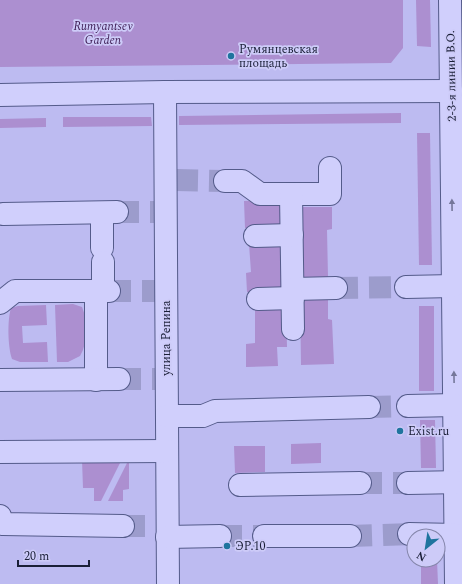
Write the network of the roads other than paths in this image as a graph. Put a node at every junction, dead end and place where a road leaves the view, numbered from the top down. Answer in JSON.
{"nodes":[{"id":1,"x":450,"y":0,"type":"edge"},
{"id":2,"x":451,"y":91,"type":"junction"},
{"id":3,"x":165,"y":92,"type":"junction"},
{"id":4,"x":0,"y":95,"type":"edge"},
{"id":5,"x":457,"y":122,"type":"edge"},
{"id":6,"x":457,"y":151,"type":"edge"},
{"id":7,"x":330,"y":168,"type":"dead end"},
{"id":8,"x":225,"y":181,"type":"tunnel mouth"},
{"id":9,"x":291,"y":194,"type":"junction"},
{"id":10,"x":3,"y":214,"type":"dead end"},
{"id":11,"x":292,"y":235,"type":"junction"},
{"id":12,"x":255,"y":236,"type":"dead end"},
{"id":13,"x":457,"y":236,"type":"edge"},
{"id":14,"x":453,"y":286,"type":"junction"},
{"id":15,"x":406,"y":287,"type":"tunnel mouth"},
{"id":16,"x":336,"y":288,"type":"tunnel mouth"},
{"id":17,"x":103,"y":291,"type":"junction"},
{"id":18,"x":293,"y":293,"type":"junction"},
{"id":19,"x":258,"y":299,"type":"dead end"},
{"id":20,"x":0,"y":303,"type":"edge"},
{"id":21,"x":294,"y":329,"type":"dead end"},
{"id":22,"x":119,"y":379,"type":"tunnel mouth"},
{"id":23,"x":0,"y":380,"type":"edge"},
{"id":24,"x":96,"y":380,"type":"junction"},
{"id":25,"x":454,"y":405,"type":"junction"},
{"id":26,"x":408,"y":406,"type":"tunnel mouth"},
{"id":27,"x":369,"y":407,"type":"tunnel mouth"},
{"id":28,"x":167,"y":416,"type":"junction"},
{"id":29,"x":167,"y":451,"type":"junction"},
{"id":30,"x":0,"y":452,"type":"edge"},
{"id":31,"x":459,"y":482,"type":"edge"},
{"id":32,"x":360,"y":483,"type":"tunnel mouth"},
{"id":33,"x":408,"y":483,"type":"tunnel mouth"},
{"id":34,"x":240,"y":485,"type":"dead end"},
{"id":35,"x":0,"y":516,"type":"edge"},
{"id":36,"x":123,"y":526,"type":"tunnel mouth"},
{"id":37,"x":163,"y":529,"type":"junction"},
{"id":38,"x":446,"y":535,"type":"edge"},
{"id":39,"x":456,"y":535,"type":"junction"},
{"id":40,"x":220,"y":536,"type":"tunnel mouth"},
{"id":41,"x":264,"y":536,"type":"tunnel mouth"},
{"id":42,"x":350,"y":536,"type":"tunnel mouth"},
{"id":43,"x":168,"y":584,"type":"edge"},
{"id":44,"x":456,"y":584,"type":"edge"}],
"edges":[{"from":1,"to":2,"type":"street","name":"2-3-я линии В.О."},
{"from":2,"to":3,"type":"street"},
{"from":2,"to":5,"type":"street","name":"2-3-я линии В.О."},
{"from":3,"to":4,"type":"street"},
{"from":3,"to":28,"type":"street","name":"улица Репина"},
{"from":5,"to":6,"type":"street","name":"2-3-я линии В.О."},
{"from":13,"to":6,"type":"street","name":"2-3-я линии В.О.","one_way":true},
{"from":7,"to":9,"type":"street"},
{"from":8,"to":9,"type":"street"},
{"from":9,"to":11,"type":"street"},
{"from":10,"to":17,"type":"street"},
{"from":11,"to":12,"type":"street"},
{"from":11,"to":18,"type":"street"},
{"from":13,"to":14,"type":"street","name":"2-3-я линии В.О."},
{"from":14,"to":15,"type":"street"},
{"from":25,"to":14,"type":"street","name":"2-3-я линии В.О.","one_way":true},
{"from":16,"to":18,"type":"street"},
{"from":17,"to":20,"type":"street"},
{"from":17,"to":24,"type":"street"},
{"from":18,"to":19,"type":"street"},
{"from":18,"to":21,"type":"street"},
{"from":22,"to":24,"type":"street"},
{"from":23,"to":24,"type":"street"},
{"from":25,"to":26,"type":"street"},
{"from":25,"to":31,"type":"street","name":"2-3-я линии В.О."},
{"from":27,"to":28,"type":"street"},
{"from":28,"to":29,"type":"street","name":"улица Репина"},
{"from":29,"to":30,"type":"street"},
{"from":29,"to":37,"type":"street","name":"улица Репина"},
{"from":31,"to":33,"type":"street"},
{"from":31,"to":39,"type":"street","name":"2-3-я линии В.О."},
{"from":32,"to":34,"type":"street"},
{"from":35,"to":36,"type":"street"},
{"from":37,"to":40,"type":"street"},
{"from":37,"to":43,"type":"street","name":"улица Репина"},
{"from":38,"to":39,"type":"street"},
{"from":39,"to":44,"type":"street","name":"2-3-я линии В.О."},
{"from":41,"to":42,"type":"street"}]}
